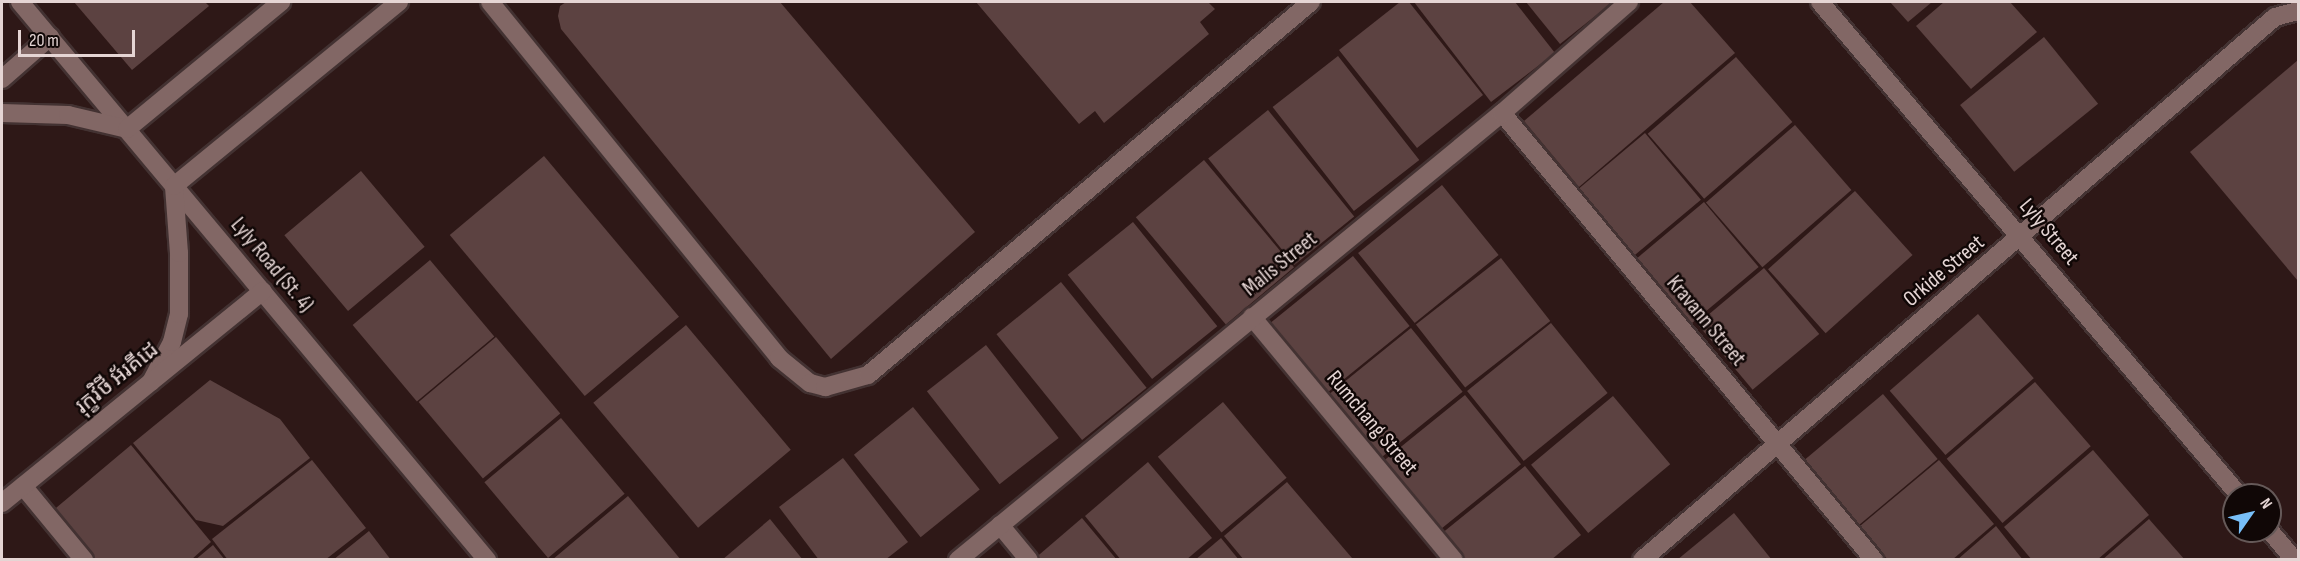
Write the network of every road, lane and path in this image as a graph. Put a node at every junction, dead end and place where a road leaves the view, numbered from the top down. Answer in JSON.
{"nodes":[{"id":1,"x":20,"y":2,"type":"edge"},
{"id":2,"x":281,"y":2,"type":"edge"},
{"id":3,"x":399,"y":2,"type":"edge"},
{"id":4,"x":490,"y":2,"type":"edge"},
{"id":5,"x":1311,"y":2,"type":"edge"},
{"id":6,"x":1629,"y":2,"type":"edge"},
{"id":7,"x":1820,"y":2,"type":"edge"},
{"id":8,"x":2278,"y":9,"type":"edge"},
{"id":9,"x":2298,"y":11,"type":"edge"},
{"id":10,"x":50,"y":37,"type":"junction"},
{"id":11,"x":2,"y":79,"type":"edge"},
{"id":12,"x":2,"y":113,"type":"edge"},
{"id":13,"x":1502,"y":113,"type":"junction"},
{"id":14,"x":127,"y":129,"type":"junction"},
{"id":15,"x":174,"y":186,"type":"junction"},
{"id":16,"x":2022,"y":236,"type":"junction"},
{"id":17,"x":263,"y":291,"type":"junction"},
{"id":18,"x":1252,"y":317,"type":"junction"},
{"id":19,"x":151,"y":382,"type":"junction"},
{"id":20,"x":1778,"y":444,"type":"junction"},
{"id":21,"x":2229,"y":483,"type":"edge"},
{"id":22,"x":23,"y":486,"type":"junction"},
{"id":23,"x":2,"y":503,"type":"edge"},
{"id":24,"x":1000,"y":525,"type":"junction"},
{"id":25,"x":2280,"y":543,"type":"edge"},
{"id":26,"x":84,"y":560,"type":"edge"},
{"id":27,"x":487,"y":560,"type":"edge"},
{"id":28,"x":958,"y":560,"type":"edge"},
{"id":29,"x":1029,"y":560,"type":"edge"},
{"id":30,"x":1454,"y":560,"type":"edge"},
{"id":31,"x":1642,"y":560,"type":"edge"},
{"id":32,"x":1874,"y":560,"type":"edge"},
{"id":33,"x":2294,"y":560,"type":"edge"}],
"edges":[{"from":1,"to":10,"type":"street","name":"Lyly Road (St. 4)"},
{"from":2,"to":14,"type":"street"},
{"from":3,"to":15,"type":"street"},
{"from":4,"to":5,"type":"street"},
{"from":6,"to":13,"type":"street","name":"Malis Street"},
{"from":7,"to":16,"type":"street","name":"Lyly Street"},
{"from":8,"to":9,"type":"street","name":"Orkide Street"},
{"from":8,"to":16,"type":"street","name":"Orkide Street"},
{"from":10,"to":11,"type":"street"},
{"from":10,"to":14,"type":"street","name":"Lyly Road (St. 4)"},
{"from":12,"to":14,"type":"street"},
{"from":13,"to":18,"type":"street","name":"Malis Street"},
{"from":13,"to":20,"type":"street","name":"Kravann Street"},
{"from":14,"to":15,"type":"street","name":"Lyly Road (St. 4)"},
{"from":15,"to":17,"type":"street","name":"Lyly Road (St. 4)"},
{"from":15,"to":19,"type":"street"},
{"from":16,"to":20,"type":"street","name":"Orkide Street"},
{"from":16,"to":21,"type":"street","name":"Lyly Street"},
{"from":17,"to":19,"type":"street","name":"រុក្ខវិថី អ័រគីដេ"},
{"from":17,"to":27,"type":"street","name":"Lyly Road (St. 4)"},
{"from":18,"to":24,"type":"street","name":"Malis Street"},
{"from":18,"to":30,"type":"street","name":"Rumchang Street"},
{"from":19,"to":22,"type":"street","name":"រុក្ខវិថី អ័រគីដេ"},
{"from":20,"to":31,"type":"street","name":"Orkide Street"},
{"from":20,"to":32,"type":"street","name":"Kravann Street"},
{"from":22,"to":23,"type":"street","name":"រុក្ខវិថី អ័រគីដេ"},
{"from":22,"to":26,"type":"street"},
{"from":24,"to":28,"type":"street","name":"Malis Street"},
{"from":24,"to":29,"type":"street"},
{"from":25,"to":33,"type":"street"}]}
